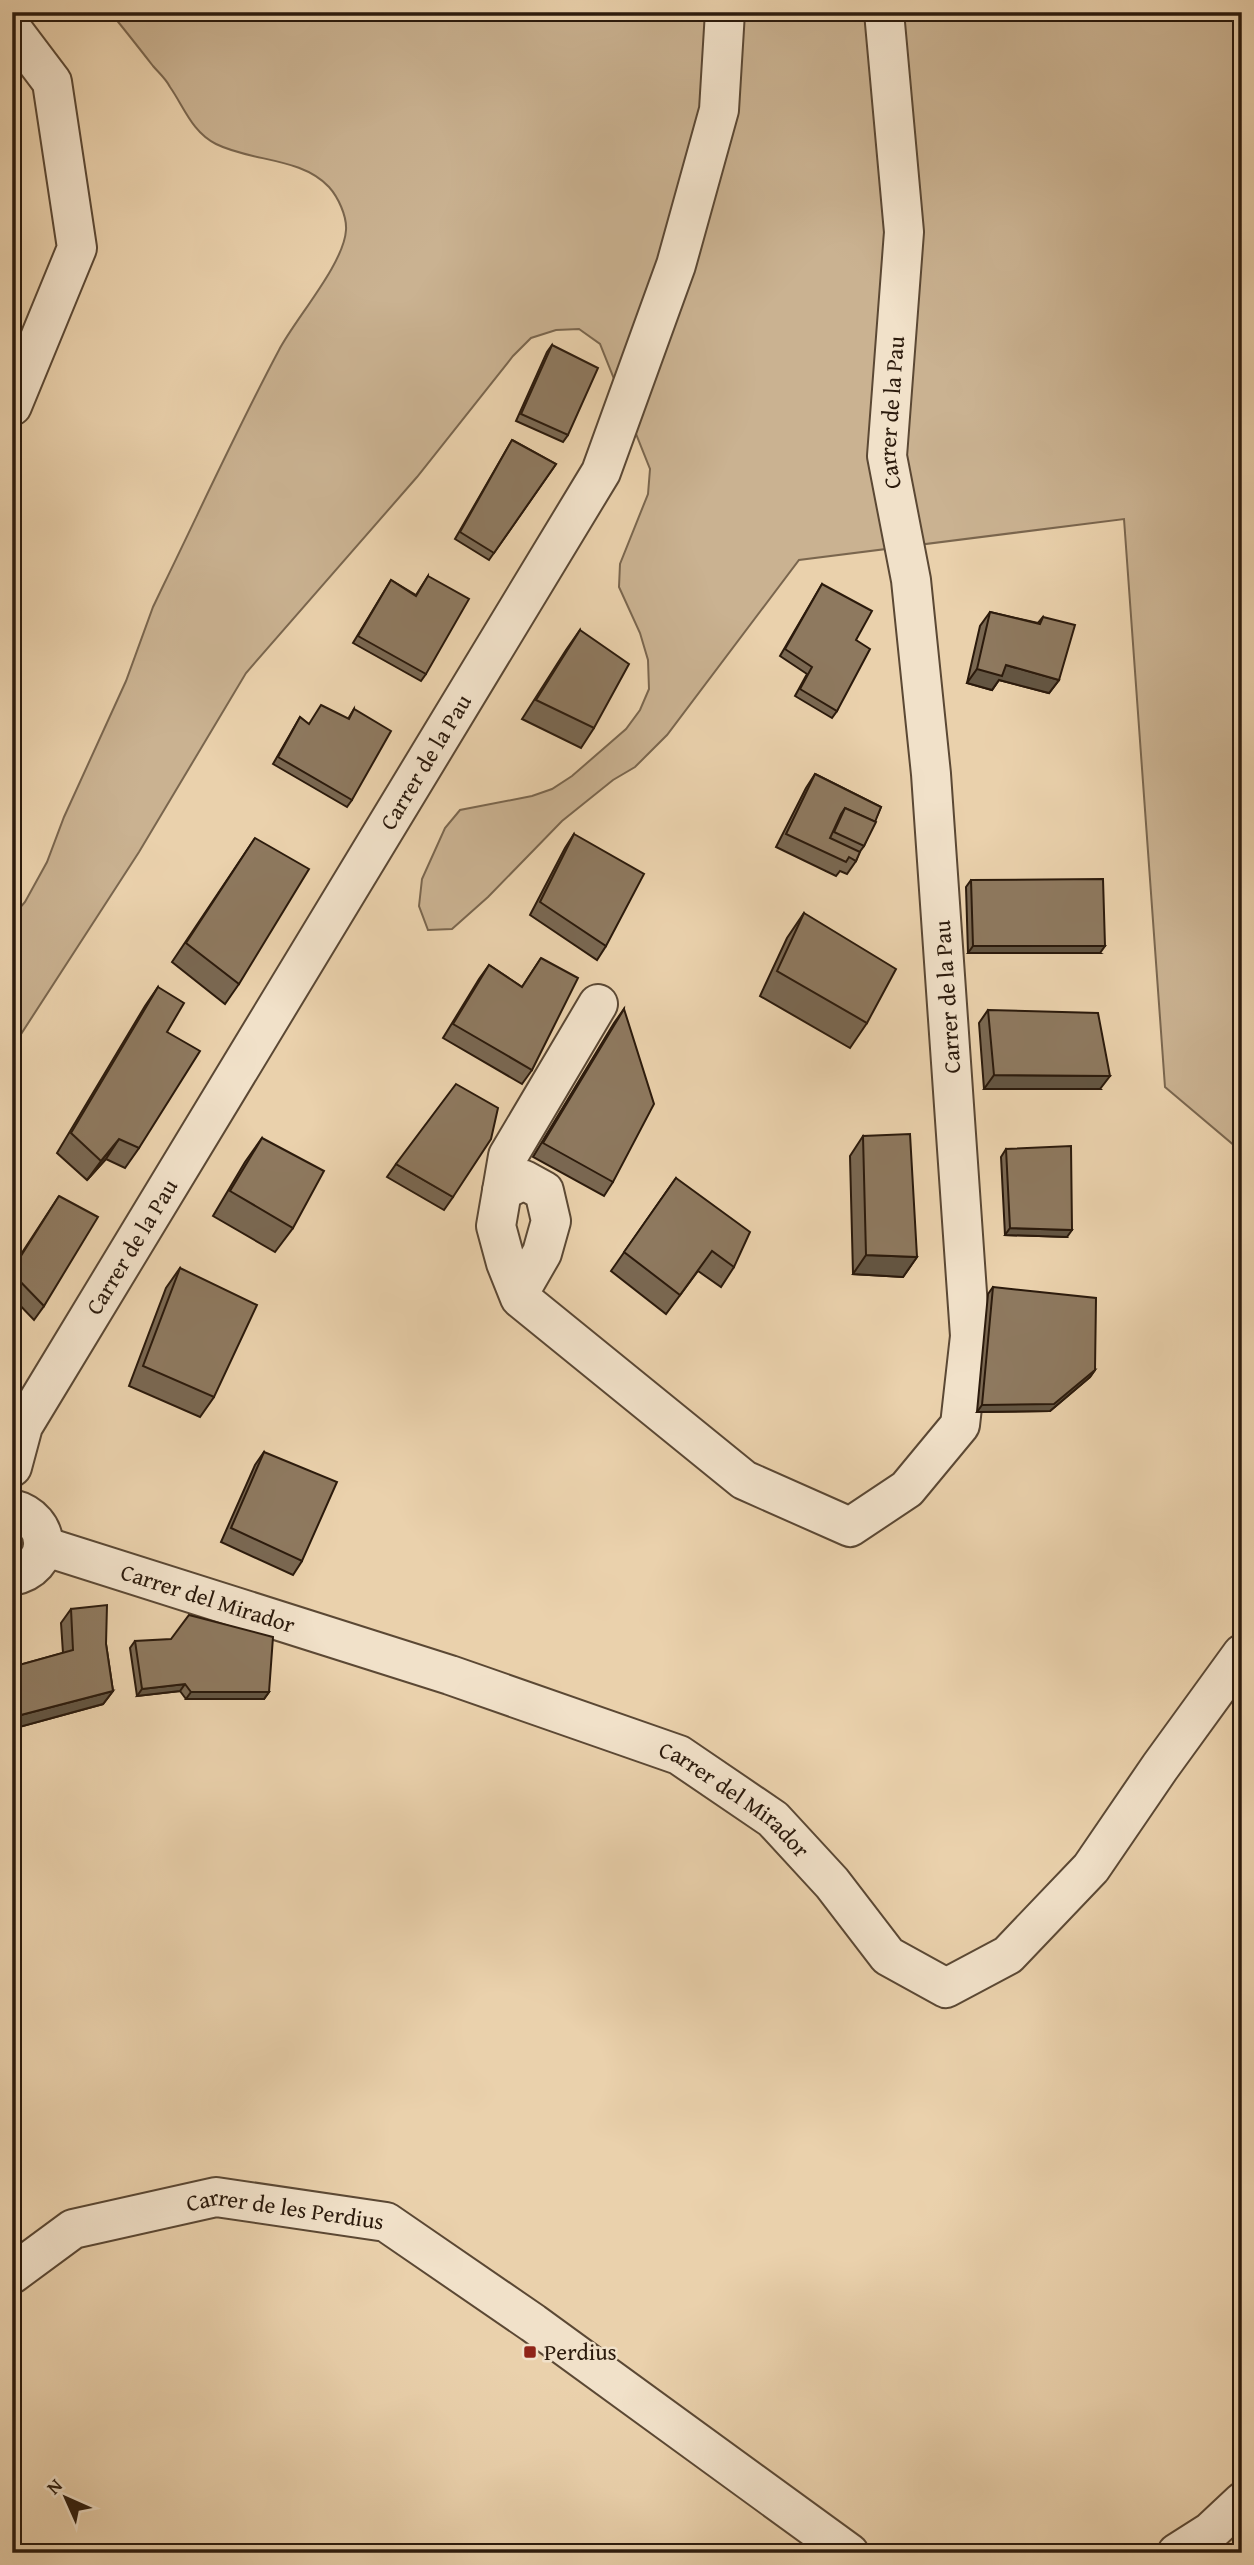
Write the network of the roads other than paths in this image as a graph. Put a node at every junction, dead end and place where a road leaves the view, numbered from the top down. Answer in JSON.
{"nodes":[{"id":1,"x":725,"y":12,"type":"edge"},
{"id":2,"x":884,"y":12,"type":"edge"},
{"id":3,"x":12,"y":29,"type":"edge"},
{"id":4,"x":12,"y":406,"type":"edge"},
{"id":5,"x":598,"y":1004,"type":"dead end"},
{"id":6,"x":502,"y":1191,"type":"junction"},
{"id":7,"x":519,"y":1293,"type":"junction"},
{"id":8,"x":12,"y":1467,"type":"edge"},
{"id":9,"x":12,"y":1510,"type":"edge"},
{"id":10,"x":43,"y":1546,"type":"junction"},
{"id":11,"x":12,"y":1576,"type":"edge"},
{"id":12,"x":1242,"y":1654,"type":"edge"},
{"id":13,"x":12,"y":2274,"type":"edge"},
{"id":14,"x":1242,"y":2502,"type":"edge"},
{"id":15,"x":849,"y":2553,"type":"edge"},
{"id":16,"x":1177,"y":2553,"type":"edge"}],
"edges":[{"from":1,"to":8,"type":"street","name":"Carrer de la Pau"},
{"from":2,"to":7,"type":"street","name":"Carrer de la Pau"},
{"from":3,"to":4,"type":"street"},
{"from":5,"to":6,"type":"street","name":"Carrer de la Pau"},
{"from":6,"to":7,"type":"street","name":"Carrer de la Pau"},
{"from":6,"to":7,"type":"street"},
{"from":9,"to":10,"type":"street"},
{"from":10,"to":11,"type":"street"},
{"from":10,"to":12,"type":"street","name":"Carrer del Mirador"},
{"from":13,"to":15,"type":"street","name":"Carrer de les Perdius"},
{"from":14,"to":16,"type":"street"}]}
